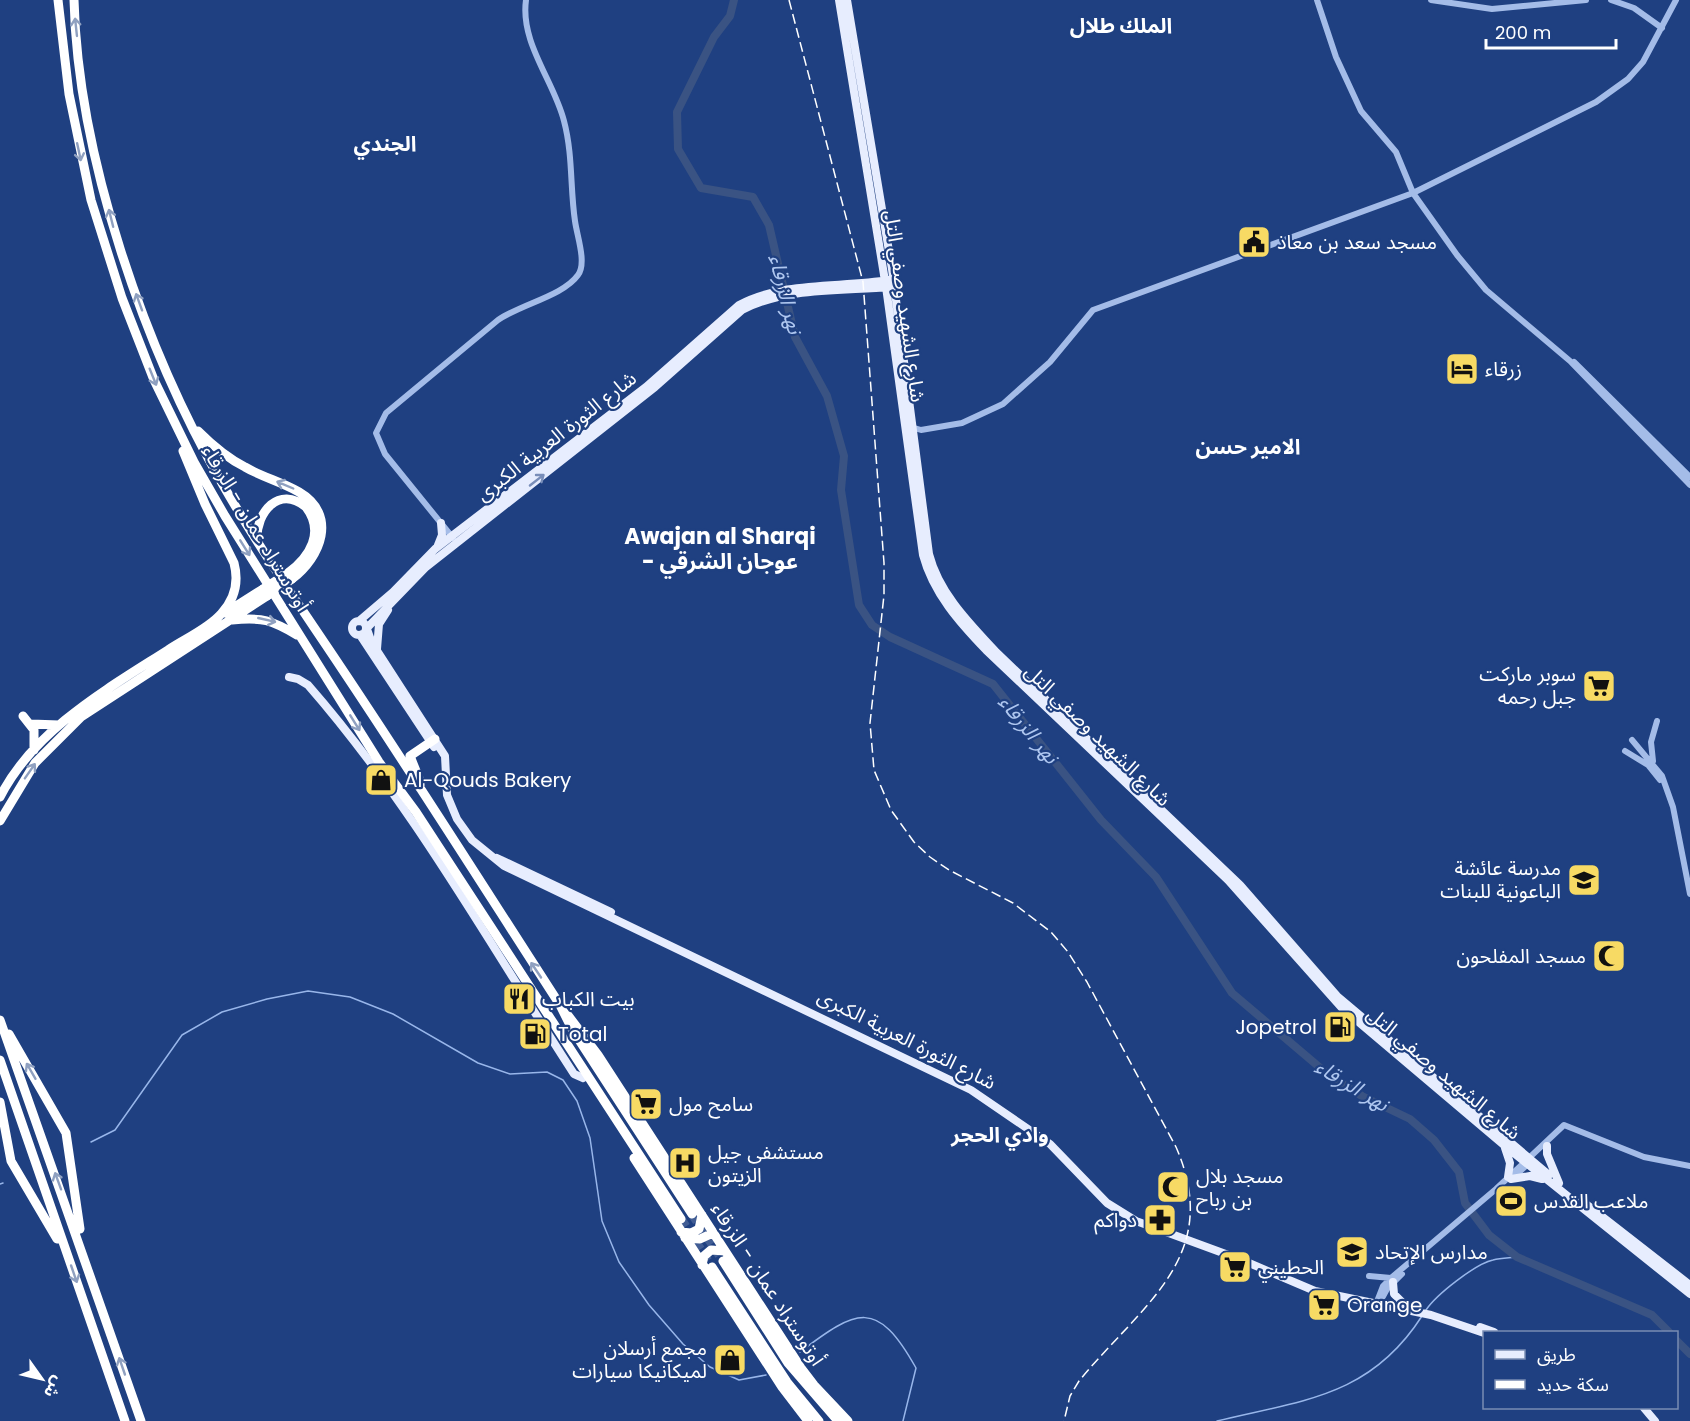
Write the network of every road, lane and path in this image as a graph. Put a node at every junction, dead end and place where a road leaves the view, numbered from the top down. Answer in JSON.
{"nodes":[{"id":1,"x":58,"y":0,"type":"edge"},
{"id":2,"x":74,"y":0,"type":"edge"},
{"id":3,"x":526,"y":0,"type":"edge"},
{"id":4,"x":839,"y":0,"type":"edge"},
{"id":5,"x":847,"y":0,"type":"edge"},
{"id":6,"x":1317,"y":0,"type":"edge"},
{"id":7,"x":1431,"y":0,"type":"edge"},
{"id":8,"x":1586,"y":0,"type":"edge"},
{"id":9,"x":1611,"y":0,"type":"edge"},
{"id":10,"x":1676,"y":0,"type":"edge"},
{"id":11,"x":1662,"y":27,"type":"junction"},
{"id":12,"x":1413,"y":193,"type":"junction"},
{"id":13,"x":883,"y":267,"type":"junction"},
{"id":14,"x":890,"y":284,"type":"junction"},
{"id":15,"x":875,"y":285,"type":"junction"},
{"id":16,"x":781,"y":295,"type":"junction"},
{"id":17,"x":888,"y":297,"type":"junction"},
{"id":18,"x":1570,"y":361,"type":"junction"},
{"id":19,"x":189,"y":422,"type":"junction"},
{"id":20,"x":911,"y":427,"type":"junction"},
{"id":21,"x":177,"y":428,"type":"junction"},
{"id":22,"x":1690,"y":477,"type":"edge"},
{"id":23,"x":1690,"y":485,"type":"edge"},
{"id":24,"x":441,"y":523,"type":"junction"},
{"id":25,"x":466,"y":525,"type":"junction"},
{"id":26,"x":454,"y":539,"type":"junction"},
{"id":27,"x":257,"y":542,"type":"junction"},
{"id":28,"x":435,"y":549,"type":"junction"},
{"id":29,"x":290,"y":576,"type":"junction"},
{"id":30,"x":265,"y":592,"type":"junction"},
{"id":31,"x":397,"y":597,"type":"junction"},
{"id":32,"x":219,"y":620,"type":"junction"},
{"id":33,"x":229,"y":621,"type":"junction"},
{"id":34,"x":359,"y":621,"type":"junction"},
{"id":35,"x":367,"y":628,"type":"junction"},
{"id":36,"x":360,"y":635,"type":"junction"},
{"id":37,"x":301,"y":637,"type":"junction"},
{"id":38,"x":377,"y":651,"type":"junction"},
{"id":39,"x":289,"y":677,"type":"dead end"},
{"id":40,"x":101,"y":698,"type":"junction"},
{"id":41,"x":23,"y":716,"type":"dead end"},
{"id":42,"x":1657,"y":721,"type":"dead end"},
{"id":43,"x":31,"y":724,"type":"junction"},
{"id":44,"x":59,"y":725,"type":"junction"},
{"id":45,"x":431,"y":738,"type":"junction"},
{"id":46,"x":1632,"y":740,"type":"dead end"},
{"id":47,"x":390,"y":746,"type":"junction"},
{"id":48,"x":34,"y":750,"type":"junction"},
{"id":49,"x":1625,"y":751,"type":"dead end"},
{"id":50,"x":1653,"y":762,"type":"junction"},
{"id":51,"x":376,"y":764,"type":"junction"},
{"id":52,"x":1666,"y":788,"type":"junction"},
{"id":53,"x":420,"y":791,"type":"junction"},
{"id":54,"x":0,"y":797,"type":"edge"},
{"id":55,"x":0,"y":821,"type":"edge"},
{"id":56,"x":1690,"y":894,"type":"edge"},
{"id":57,"x":564,"y":1012,"type":"junction"},
{"id":58,"x":0,"y":1021,"type":"edge"},
{"id":59,"x":550,"y":1021,"type":"junction"},
{"id":60,"x":0,"y":1060,"type":"edge"},
{"id":61,"x":583,"y":1078,"type":"junction"},
{"id":62,"x":0,"y":1102,"type":"edge"},
{"id":63,"x":1533,"y":1142,"type":"dead end"},
{"id":64,"x":1546,"y":1144,"type":"junction"},
{"id":65,"x":1505,"y":1146,"type":"junction"},
{"id":66,"x":1528,"y":1161,"type":"junction"},
{"id":67,"x":1690,"y":1166,"type":"edge"},
{"id":68,"x":1510,"y":1178,"type":"junction"},
{"id":69,"x":1550,"y":1182,"type":"junction"},
{"id":70,"x":1559,"y":1183,"type":"junction"},
{"id":71,"x":692,"y":1214,"type":"tunnel mouth"},
{"id":72,"x":702,"y":1215,"type":"junction"},
{"id":73,"x":681,"y":1219,"type":"tunnel mouth"},
{"id":74,"x":683,"y":1235,"type":"junction"},
{"id":75,"x":709,"y":1236,"type":"junction"},
{"id":76,"x":82,"y":1250,"type":"junction"},
{"id":77,"x":725,"y":1251,"type":"junction"},
{"id":78,"x":67,"y":1254,"type":"junction"},
{"id":79,"x":723,"y":1261,"type":"tunnel mouth"},
{"id":80,"x":704,"y":1263,"type":"junction"},
{"id":81,"x":1369,"y":1276,"type":"dead end"},
{"id":82,"x":1392,"y":1280,"type":"junction"},
{"id":83,"x":1690,"y":1285,"type":"edge"},
{"id":84,"x":1690,"y":1294,"type":"edge"},
{"id":85,"x":1378,"y":1302,"type":"junction"},
{"id":86,"x":1405,"y":1305,"type":"junction"},
{"id":87,"x":1428,"y":1312,"type":"junction"},
{"id":88,"x":1491,"y":1331,"type":"edge"},
{"id":89,"x":1483,"y":1332,"type":"edge"},
{"id":90,"x":1646,"y":1409,"type":"edge"},
{"id":91,"x":1652,"y":1409,"type":"edge"},
{"id":92,"x":843,"y":1420,"type":"edge"},
{"id":93,"x":125,"y":1421,"type":"edge"},
{"id":94,"x":141,"y":1421,"type":"edge"},
{"id":95,"x":808,"y":1421,"type":"edge"},
{"id":96,"x":819,"y":1421,"type":"edge"},
{"id":97,"x":1655,"y":1421,"type":"edge"},
{"id":98,"x":1661,"y":1421,"type":"edge"}],
"edges":[{"from":1,"to":21,"type":"highway","name":"أوتوستراد عمان - الزرقاء","one_way":true},
{"from":19,"to":2,"type":"highway","name":"أوتوستراد عمان - الزرقاء","one_way":true},
{"from":3,"to":24,"type":"street"},
{"from":4,"to":13,"type":"main road","name":"شارع الشهيد وصفي التل"},
{"from":5,"to":14,"type":"main road","name":"شارع الشهيد وصفي التل"},
{"from":6,"to":12,"type":"street"},
{"from":7,"to":8,"type":"street"},
{"from":9,"to":11,"type":"street"},
{"from":10,"to":11,"type":"street"},
{"from":11,"to":12,"type":"street"},
{"from":12,"to":18,"type":"street"},
{"from":12,"to":20,"type":"street"},
{"from":13,"to":14,"type":"main road","name":"شارع الشهيد وصفي التل"},
{"from":13,"to":15,"type":"main road"},
{"from":14,"to":15,"type":"main road"},
{"from":14,"to":17,"type":"main road","name":"شارع الشهيد وصفي التل"},
{"from":14,"to":20,"type":"main road","name":"شارع الشهيد وصفي التل"},
{"from":15,"to":16,"type":"main road"},
{"from":15,"to":17,"type":"main road"},
{"from":16,"to":25,"type":"main road","name":"شارع الثورة العربية الكبرى"},
{"from":26,"to":16,"type":"main road","name":"شارع الثورة العربية الكبرى","one_way":true},
{"from":17,"to":65,"type":"main road","name":"شارع الشهيد وصفي التل"},
{"from":18,"to":22,"type":"street"},
{"from":18,"to":23,"type":"street"},
{"from":19,"to":27,"type":"highway","name":"أوتوستراد عمان - الزرقاء"},
{"from":29,"to":19,"type":"highway","one_way":true},
{"from":20,"to":66,"type":"main road","name":"شارع الشهيد وصفي التل"},
{"from":21,"to":32,"type":"highway"},
{"from":21,"to":37,"type":"highway","name":"أوتوستراد عمان - الزرقاء","one_way":true},
{"from":24,"to":25,"type":"main road"},
{"from":24,"to":26,"type":"street"},
{"from":24,"to":28,"type":"main road"},
{"from":25,"to":26,"type":"main road","name":"شارع الثورة العربية الكبرى"},
{"from":26,"to":28,"type":"main road","name":"شارع الثورة العربية الكبرى"},
{"from":26,"to":31,"type":"main road","name":"شارع الثورة العربية الكبرى"},
{"from":27,"to":29,"type":"highway"},
{"from":27,"to":47,"type":"highway","name":"أوتوستراد عمان - الزرقاء"},
{"from":28,"to":34,"type":"main road","name":"شارع الثورة العربية الكبرى"},
{"from":29,"to":30,"type":"highway","bridge":true},
{"from":30,"to":32,"type":"highway"},
{"from":30,"to":33,"type":"highway"},
{"from":31,"to":35,"type":"main road","name":"شارع الثورة العربية الكبرى"},
{"from":31,"to":38,"type":"main road"},
{"from":32,"to":33,"type":"highway"},
{"from":32,"to":40,"type":"highway"},
{"from":33,"to":37,"type":"highway","one_way":true},
{"from":34,"to":35,"type":"main road"},
{"from":34,"to":36,"type":"main road"},
{"from":35,"to":36,"type":"main road"},
{"from":35,"to":38,"type":"main road","name":"شارع الثورة العربية الكبرى"},
{"from":36,"to":45,"type":"main road","name":"شارع الثورة العربية الكبرى"},
{"from":37,"to":51,"type":"highway","name":"أوتوستراد عمان - الزرقاء","one_way":true},
{"from":38,"to":45,"type":"main road","name":"شارع الثورة العربية الكبرى"},
{"from":39,"to":51,"type":"main road"},
{"from":40,"to":44,"type":"highway"},
{"from":55,"to":40,"type":"highway","one_way":true},
{"from":41,"to":43,"type":"highway"},
{"from":42,"to":50,"type":"street"},
{"from":43,"to":44,"type":"highway"},
{"from":43,"to":48,"type":"highway"},
{"from":44,"to":48,"type":"highway"},
{"from":45,"to":47,"type":"highway"},
{"from":45,"to":53,"type":"highway"},
{"from":45,"to":85,"type":"main road","name":"شارع الثورة العربية الكبرى"},
{"from":46,"to":50,"type":"street"},
{"from":47,"to":53,"type":"highway","name":"أوتوستراد عمان - الزرقاء"},
{"from":48,"to":54,"type":"highway"},
{"from":49,"to":52,"type":"street"},
{"from":50,"to":52,"type":"street"},
{"from":51,"to":59,"type":"highway","name":"أوتوستراد عمان - الزرقاء"},
{"from":51,"to":61,"type":"main road"},
{"from":52,"to":56,"type":"street"},
{"from":57,"to":53,"type":"highway","name":"أوتوستراد عمان - الزرقاء","one_way":true},
{"from":57,"to":71,"type":"highway","name":"أوتوستراد عمان - الزرقاء"},
{"from":57,"to":72,"type":"highway","name":"أوتوستراد عمان - الزرقاء"},
{"from":76,"to":58,"type":"highway","one_way":true},
{"from":76,"to":58,"type":"highway","one_way":true},
{"from":59,"to":61,"type":"highway","name":"أوتوستراد عمان - الزرقاء"},
{"from":59,"to":73,"type":"highway","name":"أوتوستراد عمان - الزرقاء"},
{"from":60,"to":78,"type":"highway"},
{"from":61,"to":74,"type":"highway","name":"أوتوستراد عمان - الزرقاء"},
{"from":62,"to":78,"type":"highway"},
{"from":63,"to":64,"type":"street"},
{"from":64,"to":66,"type":"street"},
{"from":64,"to":67,"type":"street"},
{"from":64,"to":70,"type":"main road"},
{"from":65,"to":66,"type":"main road","name":"شارع الشهيد وصفي التل"},
{"from":65,"to":68,"type":"main road"},
{"from":66,"to":68,"type":"street"},
{"from":66,"to":69,"type":"main road","name":"شارع الشهيد وصفي التل"},
{"from":66,"to":70,"type":"main road","name":"شارع الشهيد وصفي التل"},
{"from":68,"to":69,"type":"main road"},
{"from":68,"to":82,"type":"street"},
{"from":69,"to":84,"type":"main road","name":"شارع الشهيد وصفي التل"},
{"from":70,"to":83,"type":"main road","name":"شارع الشهيد وصفي التل"},
{"from":72,"to":74,"type":"highway"},
{"from":72,"to":75,"type":"highway","name":"أوتوستراد عمان - الزرقاء"},
{"from":74,"to":75,"type":"highway"},
{"from":74,"to":80,"type":"highway","name":"أوتوستراد عمان - الزرقاء"},
{"from":75,"to":77,"type":"highway","name":"أوتوستراد عمان - الزرقاء"},
{"from":75,"to":80,"type":"highway"},
{"from":94,"to":76,"type":"highway","one_way":true},
{"from":77,"to":80,"type":"highway"},
{"from":77,"to":92,"type":"highway","name":"أوتوستراد عمان - الزرقاء"},
{"from":78,"to":93,"type":"highway","one_way":true},
{"from":79,"to":92,"type":"highway","name":"أوتوستراد عمان - الزرقاء"},
{"from":80,"to":95,"type":"highway","name":"أوتوستراد عمان - الزرقاء"},
{"from":80,"to":96,"type":"highway","name":"أوتوستراد عمان - الزرقاء"},
{"from":81,"to":82,"type":"street"},
{"from":82,"to":85,"type":"street"},
{"from":82,"to":86,"type":"main road"},
{"from":85,"to":86,"type":"main road","name":"شارع الثورة العربية الكبرى"},
{"from":85,"to":87,"type":"main road","name":"شارع الثورة العربية الكبرى"},
{"from":86,"to":87,"type":"main road","name":"شارع الثورة العربية الكبرى"},
{"from":87,"to":88,"type":"main road","name":"شارع الثورة العربية الكبرى"},
{"from":87,"to":89,"type":"main road","name":"شارع الثورة العربية الكبرى"},
{"from":90,"to":97,"type":"main road"},
{"from":91,"to":98,"type":"main road"}]}
